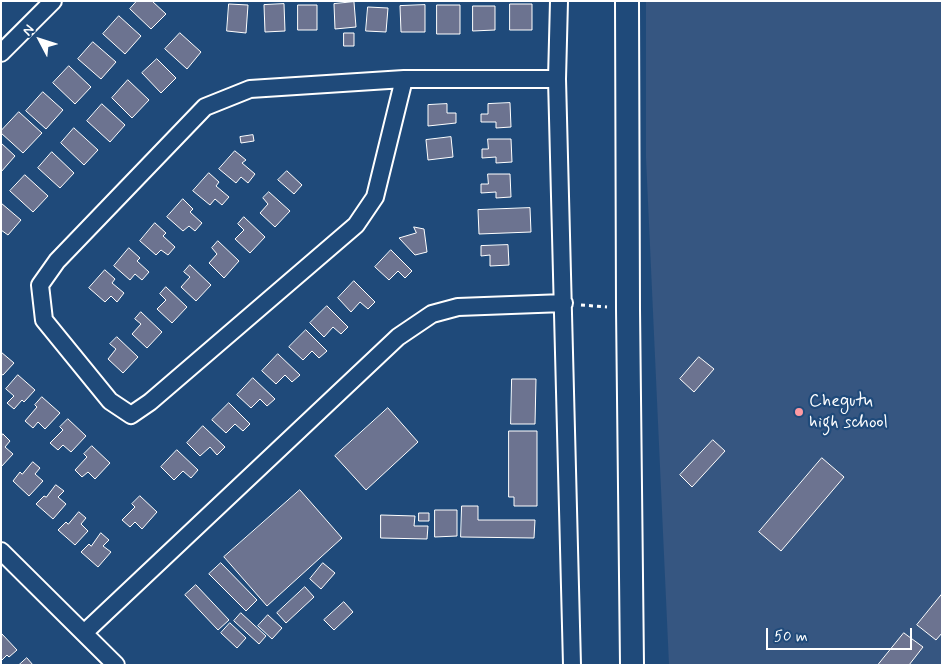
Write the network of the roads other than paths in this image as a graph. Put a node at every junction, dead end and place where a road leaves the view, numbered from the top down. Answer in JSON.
{"nodes":[{"id":1,"x":53,"y":1,"type":"edge"},
{"id":2,"x":559,"y":1,"type":"edge"},
{"id":3,"x":627,"y":1,"type":"edge"},
{"id":4,"x":2,"y":50,"type":"edge"},
{"id":5,"x":558,"y":79,"type":"junction"},
{"id":6,"x":404,"y":80,"type":"junction"},
{"id":7,"x":564,"y":303,"type":"junction"},
{"id":8,"x":4,"y":560,"type":"edge"},
{"id":9,"x":84,"y":633,"type":"junction"},
{"id":10,"x":116,"y":665,"type":"edge"},
{"id":11,"x":572,"y":665,"type":"edge"},
{"id":12,"x":632,"y":665,"type":"edge"}],
"edges":[{"from":1,"to":4,"type":"street"},
{"from":2,"to":5,"type":"street"},
{"from":3,"to":12,"type":"street"},
{"from":5,"to":6,"type":"street"},
{"from":5,"to":7,"type":"street"},
{"from":6,"to":6,"type":"street"},
{"from":7,"to":9,"type":"street"},
{"from":7,"to":11,"type":"street"},
{"from":8,"to":9,"type":"street"},
{"from":9,"to":10,"type":"street"}]}
